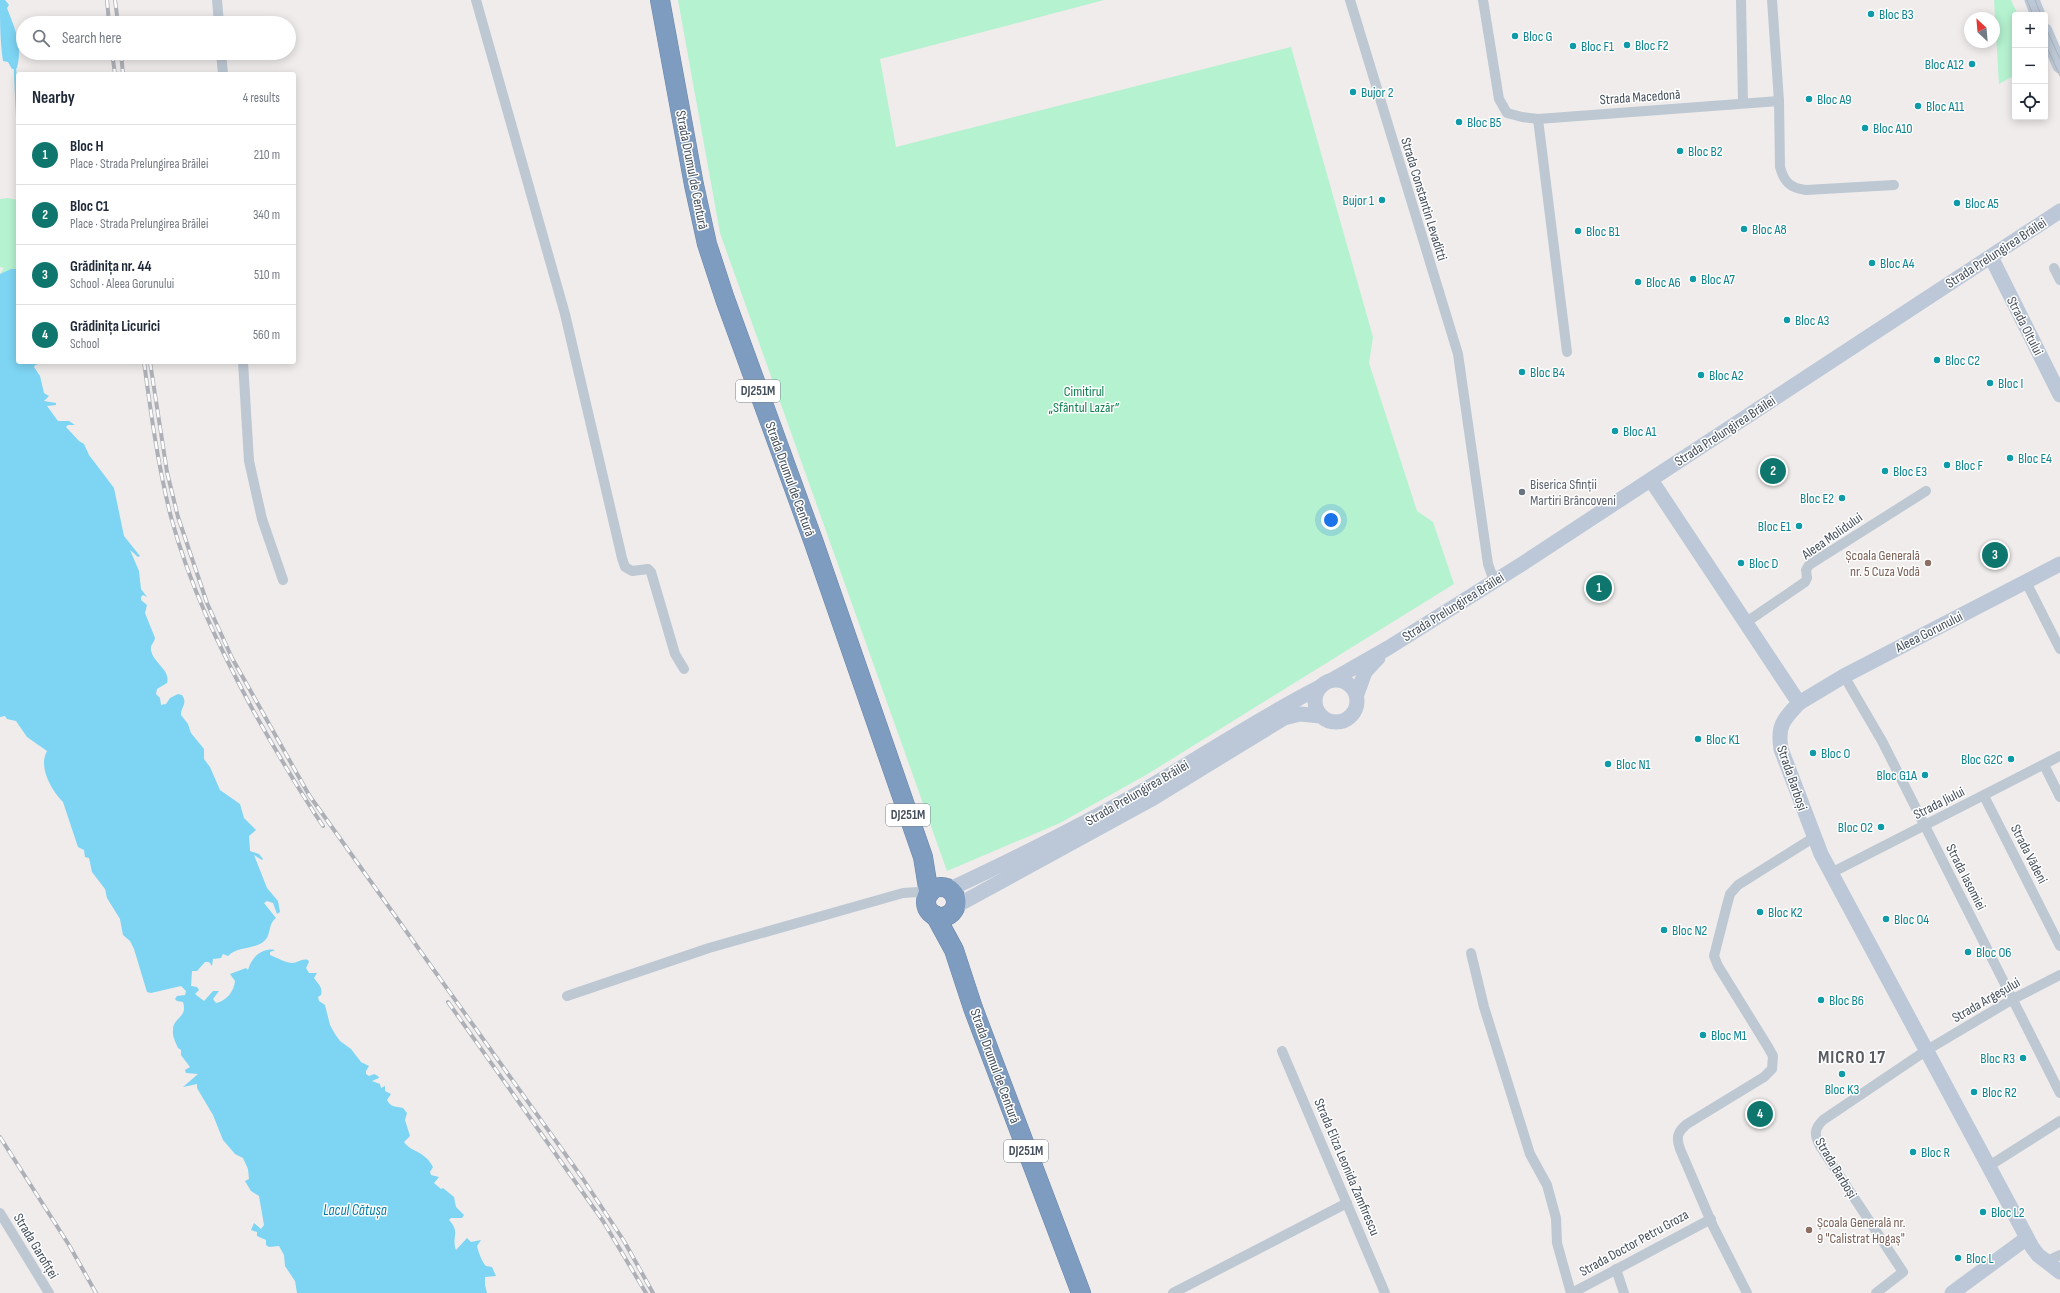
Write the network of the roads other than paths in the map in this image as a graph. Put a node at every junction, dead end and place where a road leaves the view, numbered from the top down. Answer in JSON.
{"nodes":[{"id":1,"x":217,"y":0,"type":"edge"},
{"id":2,"x":476,"y":0,"type":"edge"},
{"id":3,"x":660,"y":0,"type":"edge"},
{"id":4,"x":1350,"y":0,"type":"edge"},
{"id":5,"x":1483,"y":0,"type":"edge"},
{"id":6,"x":1741,"y":0,"type":"edge"},
{"id":7,"x":1772,"y":0,"type":"edge"},
{"id":8,"x":2032,"y":0,"type":"edge"},
{"id":9,"x":2037,"y":12,"type":"edge"},
{"id":10,"x":218,"y":16,"type":"edge"},
{"id":11,"x":2048,"y":38,"type":"edge"},
{"id":12,"x":222,"y":60,"type":"edge"},
{"id":13,"x":2060,"y":66,"type":"edge"},
{"id":14,"x":223,"y":72,"type":"edge"},
{"id":15,"x":1779,"y":101,"type":"junction"},
{"id":16,"x":1744,"y":103,"type":"junction"},
{"id":17,"x":1538,"y":119,"type":"junction"},
{"id":18,"x":1894,"y":185,"type":"dead end"},
{"id":19,"x":2060,"y":211,"type":"edge"},
{"id":20,"x":1991,"y":257,"type":"junction"},
{"id":21,"x":2054,"y":268,"type":"dead end"},
{"id":22,"x":2060,"y":280,"type":"edge"},
{"id":23,"x":1567,"y":352,"type":"dead end"},
{"id":24,"x":243,"y":364,"type":"edge"},
{"id":25,"x":2060,"y":395,"type":"edge"},
{"id":26,"x":1651,"y":480,"type":"junction"},
{"id":27,"x":1926,"y":491,"type":"dead end"},
{"id":28,"x":2060,"y":564,"type":"edge"},
{"id":29,"x":283,"y":580,"type":"dead end"},
{"id":30,"x":1494,"y":581,"type":"junction"},
{"id":31,"x":2026,"y":582,"type":"junction"},
{"id":32,"x":1745,"y":623,"type":"junction"},
{"id":33,"x":1388,"y":648,"type":"junction"},
{"id":34,"x":2060,"y":649,"type":"edge"},
{"id":35,"x":684,"y":669,"type":"dead end"},
{"id":36,"x":1844,"y":676,"type":"junction"},
{"id":37,"x":1326,"y":684,"type":"junction"},
{"id":38,"x":1356,"y":694,"type":"junction"},
{"id":39,"x":1800,"y":703,"type":"junction"},
{"id":40,"x":1321,"y":716,"type":"junction"},
{"id":41,"x":2060,"y":756,"type":"edge"},
{"id":42,"x":2044,"y":765,"type":"junction"},
{"id":43,"x":1984,"y":796,"type":"junction"},
{"id":44,"x":2060,"y":797,"type":"edge"},
{"id":45,"x":1924,"y":826,"type":"junction"},
{"id":46,"x":1813,"y":838,"type":"junction"},
{"id":47,"x":1831,"y":873,"type":"junction"},
{"id":48,"x":947,"y":897,"type":"junction"},
{"id":49,"x":2060,"y":946,"type":"edge"},
{"id":50,"x":954,"y":950,"type":"junction"},
{"id":51,"x":1471,"y":953,"type":"dead end"},
{"id":52,"x":2060,"y":975,"type":"edge"},
{"id":53,"x":567,"y":996,"type":"dead end"},
{"id":54,"x":2013,"y":999,"type":"junction"},
{"id":55,"x":1927,"y":1050,"type":"junction"},
{"id":56,"x":1282,"y":1051,"type":"dead end"},
{"id":57,"x":2060,"y":1093,"type":"edge"},
{"id":58,"x":2060,"y":1121,"type":"edge"},
{"id":59,"x":1989,"y":1166,"type":"junction"},
{"id":60,"x":1347,"y":1203,"type":"junction"},
{"id":61,"x":0,"y":1213,"type":"edge"},
{"id":62,"x":1710,"y":1219,"type":"junction"},
{"id":63,"x":2027,"y":1238,"type":"junction"},
{"id":64,"x":2060,"y":1255,"type":"edge"},
{"id":65,"x":2046,"y":1262,"type":"junction"},
{"id":66,"x":1616,"y":1269,"type":"junction"},
{"id":67,"x":2060,"y":1272,"type":"edge"},
{"id":68,"x":49,"y":1293,"type":"edge"},
{"id":69,"x":1081,"y":1293,"type":"edge"},
{"id":70,"x":1173,"y":1293,"type":"edge"},
{"id":71,"x":1385,"y":1293,"type":"edge"},
{"id":72,"x":1571,"y":1293,"type":"edge"},
{"id":73,"x":1624,"y":1293,"type":"edge"},
{"id":74,"x":1747,"y":1293,"type":"edge"},
{"id":75,"x":1876,"y":1293,"type":"edge"},
{"id":76,"x":1952,"y":1293,"type":"edge"}],
"edges":[{"from":1,"to":10,"type":"street"},
{"from":2,"to":35,"type":"street"},
{"from":3,"to":48,"type":"highway","name":"Strada Drumul de Centură","number":"DJ251M"},
{"from":4,"to":30,"type":"street","name":"Strada Constantin Levaditti"},
{"from":5,"to":17,"type":"street","name":"Strada Macedonă"},
{"from":6,"to":16,"type":"street"},
{"from":7,"to":15,"type":"street"},
{"from":8,"to":9,"type":"main road"},
{"from":11,"to":13,"type":"main road"},
{"from":12,"to":14,"type":"street"},
{"from":15,"to":16,"type":"street","name":"Strada Macedonă"},
{"from":15,"to":18,"type":"street"},
{"from":16,"to":17,"type":"street","name":"Strada Macedonă"},
{"from":17,"to":23,"type":"street"},
{"from":19,"to":20,"type":"main road","name":"Strada Prelungirea Brăilei"},
{"from":20,"to":25,"type":"main road","name":"Strada Oltului"},
{"from":20,"to":26,"type":"main road","name":"Strada Prelungirea Brăilei"},
{"from":21,"to":22,"type":"street"},
{"from":24,"to":29,"type":"street"},
{"from":26,"to":30,"type":"main road","name":"Strada Prelungirea Brăilei"},
{"from":26,"to":32,"type":"main road"},
{"from":27,"to":32,"type":"street","name":"Aleea Molidului"},
{"from":28,"to":31,"type":"main road","name":"Aleea Gorunului"},
{"from":30,"to":33,"type":"main road","name":"Strada Prelungirea Brăilei"},
{"from":31,"to":34,"type":"street"},
{"from":31,"to":36,"type":"main road","name":"Aleea Gorunului"},
{"from":32,"to":39,"type":"main road"},
{"from":33,"to":37,"type":"main road","name":"Strada Prelungirea Brăilei"},
{"from":33,"to":38,"type":"main road","name":"Strada Prelungirea Brăilei"},
{"from":36,"to":39,"type":"main road","name":"Aleea Gorunului"},
{"from":36,"to":45,"type":"street","name":"Strada Iasomiei"},
{"from":37,"to":38,"type":"main road"},
{"from":37,"to":40,"type":"main road"},
{"from":37,"to":48,"type":"main road","name":"Strada Prelungirea Brăilei"},
{"from":38,"to":40,"type":"main road"},
{"from":39,"to":46,"type":"main road","name":"Strada Barboși"},
{"from":40,"to":48,"type":"main road","name":"Strada Prelungirea Brăilei"},
{"from":41,"to":42,"type":"street","name":"Strada Jiului"},
{"from":42,"to":43,"type":"street","name":"Strada Jiului"},
{"from":42,"to":44,"type":"street"},
{"from":43,"to":45,"type":"street","name":"Strada Jiului"},
{"from":43,"to":49,"type":"street","name":"Strada Vădeni"},
{"from":45,"to":47,"type":"street","name":"Strada Jiului"},
{"from":45,"to":54,"type":"street","name":"Strada Iasomiei"},
{"from":46,"to":47,"type":"main road","name":"Strada Barboși"},
{"from":46,"to":62,"type":"street","name":"Strada Doctor Petru Groza"},
{"from":47,"to":55,"type":"main road","name":"Strada Barboși"},
{"from":48,"to":50,"type":"highway"},
{"from":48,"to":50,"type":"highway"},
{"from":48,"to":53,"type":"street"},
{"from":50,"to":69,"type":"highway","name":"Strada Drumul de Centură","number":"DJ251M"},
{"from":51,"to":72,"type":"street"},
{"from":52,"to":54,"type":"street","name":"Strada Argeșului"},
{"from":54,"to":55,"type":"street","name":"Strada Argeșului"},
{"from":54,"to":57,"type":"street","name":"Strada Iasomiei"},
{"from":55,"to":59,"type":"main road","name":"Strada Barboși"},
{"from":55,"to":75,"type":"street","name":"Strada Barboși"},
{"from":56,"to":60,"type":"street","name":"Strada Eliza Leonida Zamfirescu"},
{"from":58,"to":59,"type":"street"},
{"from":59,"to":63,"type":"main road","name":"Strada Barboși"},
{"from":60,"to":70,"type":"street"},
{"from":60,"to":71,"type":"street","name":"Strada Eliza Leonida Zamfirescu"},
{"from":61,"to":68,"type":"street","name":"Strada Garofiței"},
{"from":62,"to":66,"type":"street","name":"Strada Doctor Petru Groza"},
{"from":62,"to":74,"type":"street","name":"Strada Doctor Petru Groza"},
{"from":63,"to":65,"type":"main road","name":"Strada Barboși"},
{"from":63,"to":76,"type":"main road"},
{"from":64,"to":65,"type":"street"},
{"from":65,"to":67,"type":"main road","name":"Strada Barboși"},
{"from":66,"to":72,"type":"street","name":"Strada Doctor Petru Groza"},
{"from":66,"to":73,"type":"street"}]}
